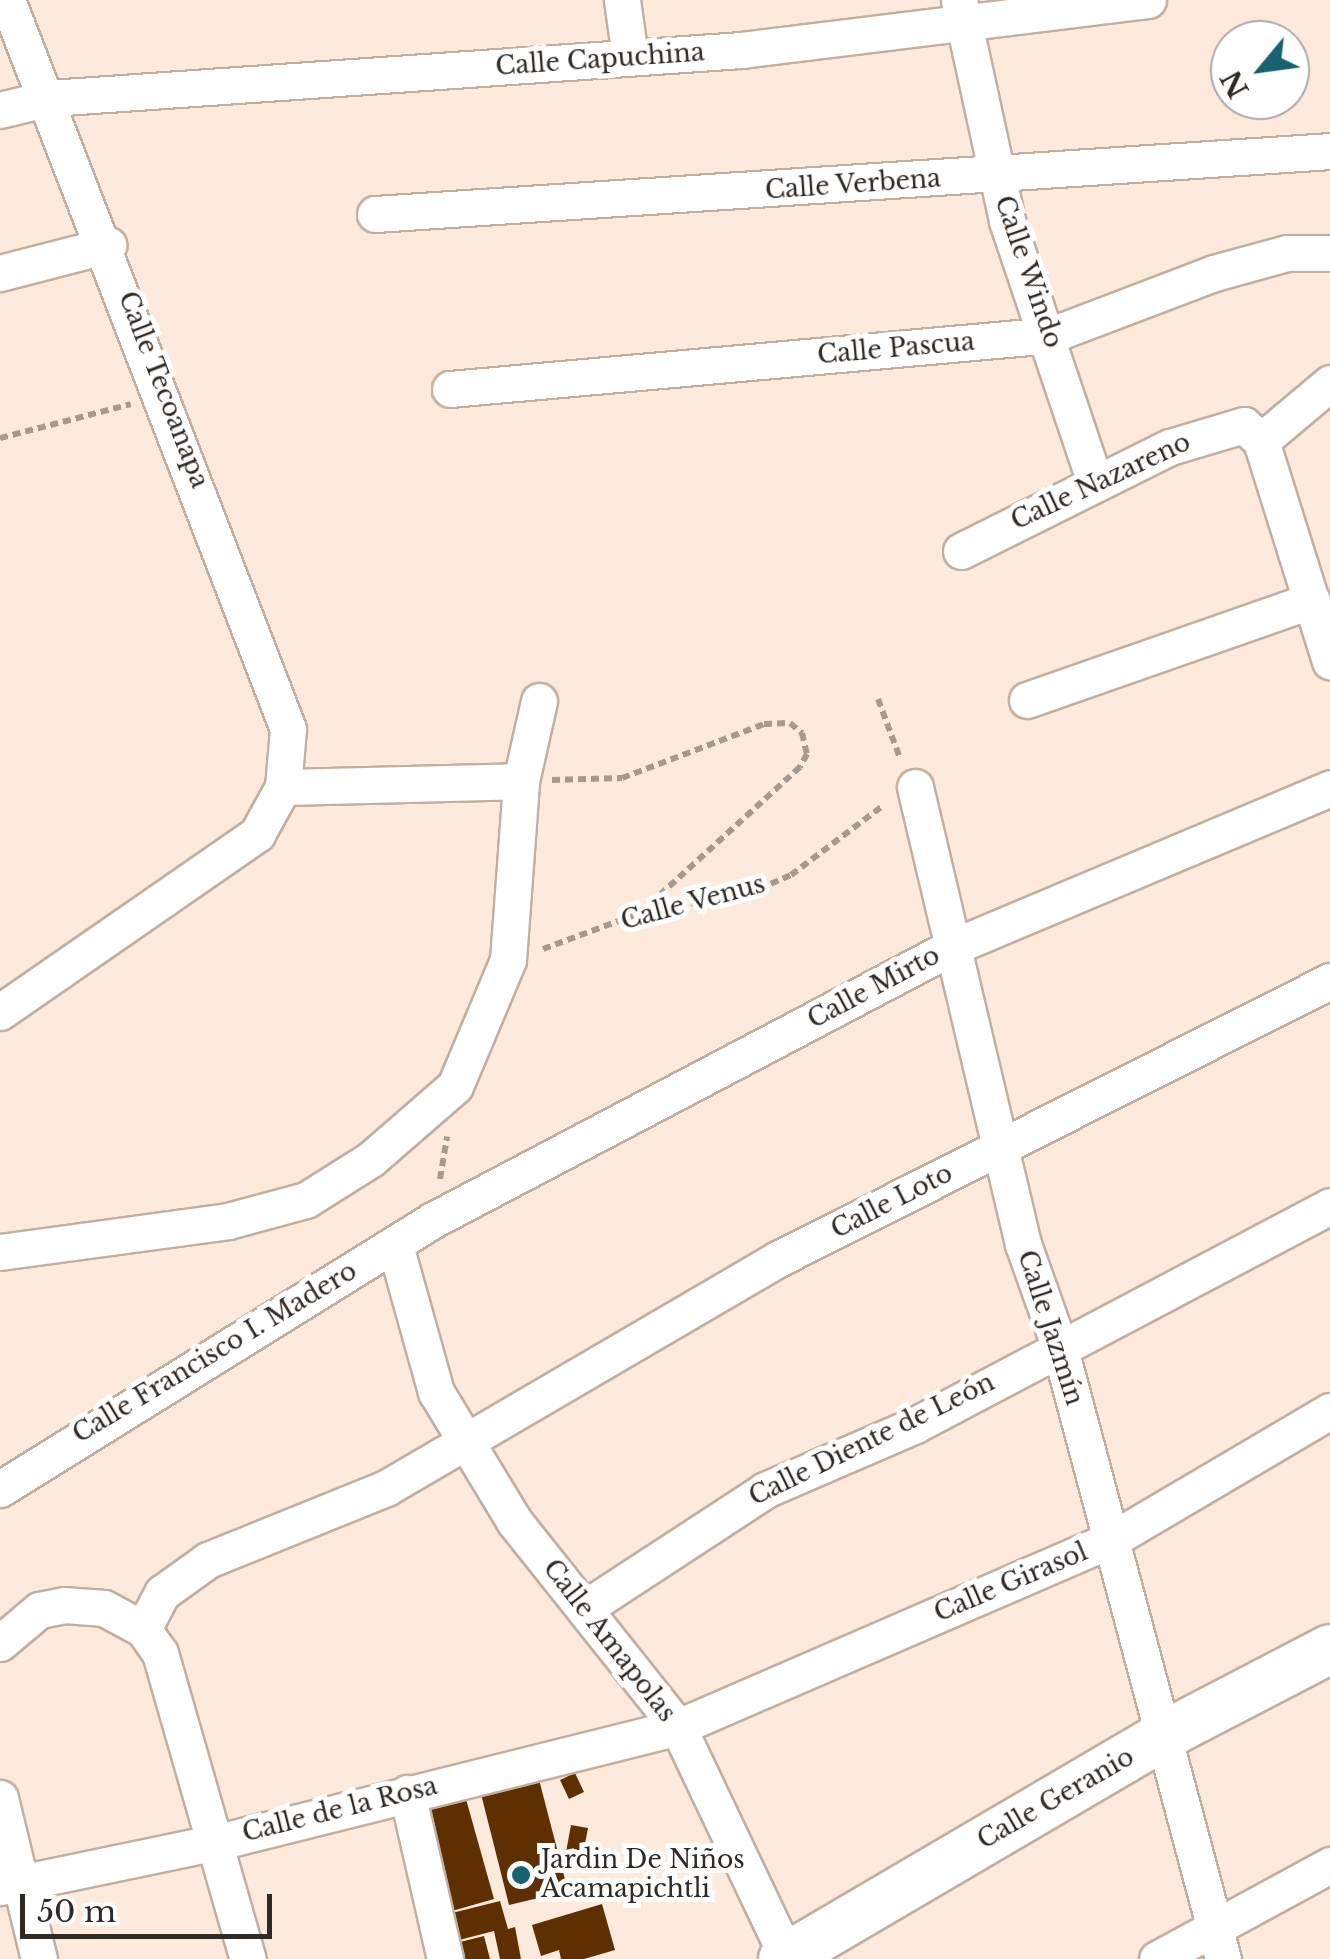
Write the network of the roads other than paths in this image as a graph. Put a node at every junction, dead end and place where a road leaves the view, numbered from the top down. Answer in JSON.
{"nodes":[{"id":1,"x":8,"y":0,"type":"edge"},
{"id":2,"x":622,"y":0,"type":"edge"},
{"id":3,"x":1148,"y":0,"type":"edge"},
{"id":4,"x":962,"y":9,"type":"edge"},
{"id":5,"x":630,"y":57,"type":"junction"},
{"id":6,"x":50,"y":98,"type":"junction"},
{"id":7,"x":0,"y":110,"type":"edge"},
{"id":8,"x":1330,"y":151,"type":"edge"},
{"id":9,"x":996,"y":176,"type":"junction"},
{"id":10,"x":375,"y":214,"type":"dead end"},
{"id":11,"x":108,"y":245,"type":"junction"},
{"id":12,"x":1330,"y":253,"type":"edge"},
{"id":13,"x":0,"y":273,"type":"edge"},
{"id":14,"x":1051,"y":335,"type":"junction"},
{"id":15,"x":1330,"y":383,"type":"edge"},
{"id":16,"x":450,"y":389,"type":"dead end"},
{"id":17,"x":1253,"y":433,"type":"junction"},
{"id":18,"x":1095,"y":483,"type":"junction"},
{"id":19,"x":961,"y":551,"type":"dead end"},
{"id":20,"x":1312,"y":600,"type":"junction"},
{"id":21,"x":1330,"y":661,"type":"edge"},
{"id":22,"x":1027,"y":700,"type":"dead end"},
{"id":23,"x":540,"y":701,"type":"dead end"},
{"id":24,"x":521,"y":781,"type":"junction"},
{"id":25,"x":283,"y":787,"type":"junction"},
{"id":26,"x":914,"y":788,"type":"road end"},
{"id":27,"x":1330,"y":788,"type":"edge"},
{"id":28,"x":950,"y":948,"type":"junction"},
{"id":29,"x":1330,"y":981,"type":"edge"},
{"id":30,"x":0,"y":1012,"type":"edge"},
{"id":31,"x":1000,"y":1146,"type":"junction"},
{"id":32,"x":1330,"y":1206,"type":"edge"},
{"id":33,"x":433,"y":1220,"type":"joint"},
{"id":34,"x":394,"y":1245,"type":"junction"},
{"id":35,"x":0,"y":1252,"type":"edge"},
{"id":36,"x":1059,"y":1345,"type":"junction"},
{"id":37,"x":1330,"y":1411,"type":"edge"},
{"id":38,"x":464,"y":1442,"type":"junction"},
{"id":39,"x":0,"y":1490,"type":"edge"},
{"id":40,"x":1111,"y":1540,"type":"junction"},
{"id":41,"x":585,"y":1608,"type":"junction"},
{"id":42,"x":151,"y":1641,"type":"junction"},
{"id":43,"x":0,"y":1642,"type":"edge"},
{"id":44,"x":1330,"y":1649,"type":"edge"},
{"id":45,"x":678,"y":1727,"type":"junction"},
{"id":46,"x":1163,"y":1736,"type":"junction"},
{"id":47,"x":407,"y":1793,"type":"junction"},
{"id":48,"x":0,"y":1798,"type":"edge"},
{"id":49,"x":218,"y":1842,"type":"junction"},
{"id":50,"x":1330,"y":1865,"type":"edge"},
{"id":51,"x":10,"y":1885,"type":"edge"},
{"id":52,"x":1219,"y":1944,"type":"edge"},
{"id":53,"x":785,"y":1958,"type":"edge"},
{"id":54,"x":39,"y":1959,"type":"edge"},
{"id":55,"x":248,"y":1959,"type":"edge"},
{"id":56,"x":445,"y":1959,"type":"edge"},
{"id":57,"x":1157,"y":1959,"type":"edge"}],
"edges":[{"from":1,"to":6,"type":"street","name":"Calle Tecoanapa"},
{"from":2,"to":5,"type":"street"},
{"from":3,"to":4,"type":"street","name":"Calle Capuchina"},
{"from":4,"to":5,"type":"street","name":"Calle Capuchina"},
{"from":4,"to":9,"type":"street","name":"Calle Windo"},
{"from":5,"to":6,"type":"street","name":"Calle Capuchina"},
{"from":6,"to":7,"type":"street","name":"Calle Capuchina"},
{"from":6,"to":11,"type":"street","name":"Calle Tecoanapa"},
{"from":8,"to":9,"type":"street","name":"Calle Verbena"},
{"from":9,"to":10,"type":"street","name":"Calle Verbena"},
{"from":9,"to":14,"type":"street","name":"Calle Windo"},
{"from":11,"to":13,"type":"street"},
{"from":11,"to":25,"type":"street","name":"Calle Tecoanapa"},
{"from":12,"to":14,"type":"street","name":"Calle Pascua"},
{"from":14,"to":16,"type":"street","name":"Calle Pascua"},
{"from":14,"to":18,"type":"street","name":"Calle Windo"},
{"from":15,"to":17,"type":"street"},
{"from":17,"to":18,"type":"street","name":"Calle Nazareno"},
{"from":17,"to":20,"type":"street"},
{"from":18,"to":19,"type":"street","name":"Calle Nazareno"},
{"from":20,"to":21,"type":"street"},
{"from":20,"to":22,"type":"street"},
{"from":23,"to":24,"type":"street"},
{"from":24,"to":25,"type":"street"},
{"from":24,"to":35,"type":"street"},
{"from":25,"to":30,"type":"street"},
{"from":26,"to":28,"type":"street","name":"Calle Jazmín"},
{"from":27,"to":28,"type":"street","name":"Calle Mirto"},
{"from":28,"to":31,"type":"street","name":"Calle Jazmín"},
{"from":28,"to":33,"type":"street","name":"Calle Mirto"},
{"from":29,"to":31,"type":"street","name":"Calle Loto"},
{"from":31,"to":36,"type":"street","name":"Calle Jazmín"},
{"from":31,"to":38,"type":"street","name":"Calle Loto"},
{"from":32,"to":36,"type":"street","name":"Calle Diente de León"},
{"from":33,"to":34,"type":"street","name":"Calle Francisco I. Madero"},
{"from":34,"to":38,"type":"street","name":"Calle Amapolas"},
{"from":34,"to":39,"type":"street","name":"Calle Francisco I. Madero"},
{"from":36,"to":40,"type":"street","name":"Calle Jazmín"},
{"from":36,"to":41,"type":"street","name":"Calle Diente de León"},
{"from":37,"to":40,"type":"street","name":"Calle Girasol"},
{"from":38,"to":41,"type":"street","name":"Calle Amapolas"},
{"from":38,"to":42,"type":"street","name":"Calle Loto"},
{"from":40,"to":45,"type":"street","name":"Calle Girasol"},
{"from":40,"to":46,"type":"street","name":"Calle Jazmín"},
{"from":41,"to":45,"type":"street","name":"Calle Amapolas"},
{"from":42,"to":43,"type":"street"},
{"from":42,"to":49,"type":"street"},
{"from":44,"to":46,"type":"street","name":"Calle Geranio"},
{"from":45,"to":47,"type":"street","name":"Calle de la Rosa"},
{"from":45,"to":53,"type":"street","name":"Calle Amapolas"},
{"from":46,"to":52,"type":"street","name":"Calle Jazmín"},
{"from":46,"to":53,"type":"street","name":"Calle Geranio"},
{"from":47,"to":49,"type":"street","name":"Calle de la Rosa"},
{"from":47,"to":56,"type":"street"},
{"from":48,"to":51,"type":"street"},
{"from":49,"to":51,"type":"street","name":"Calle de la Rosa"},
{"from":49,"to":55,"type":"street"},
{"from":50,"to":52,"type":"street"},
{"from":51,"to":54,"type":"street"},
{"from":52,"to":57,"type":"street"}]}
